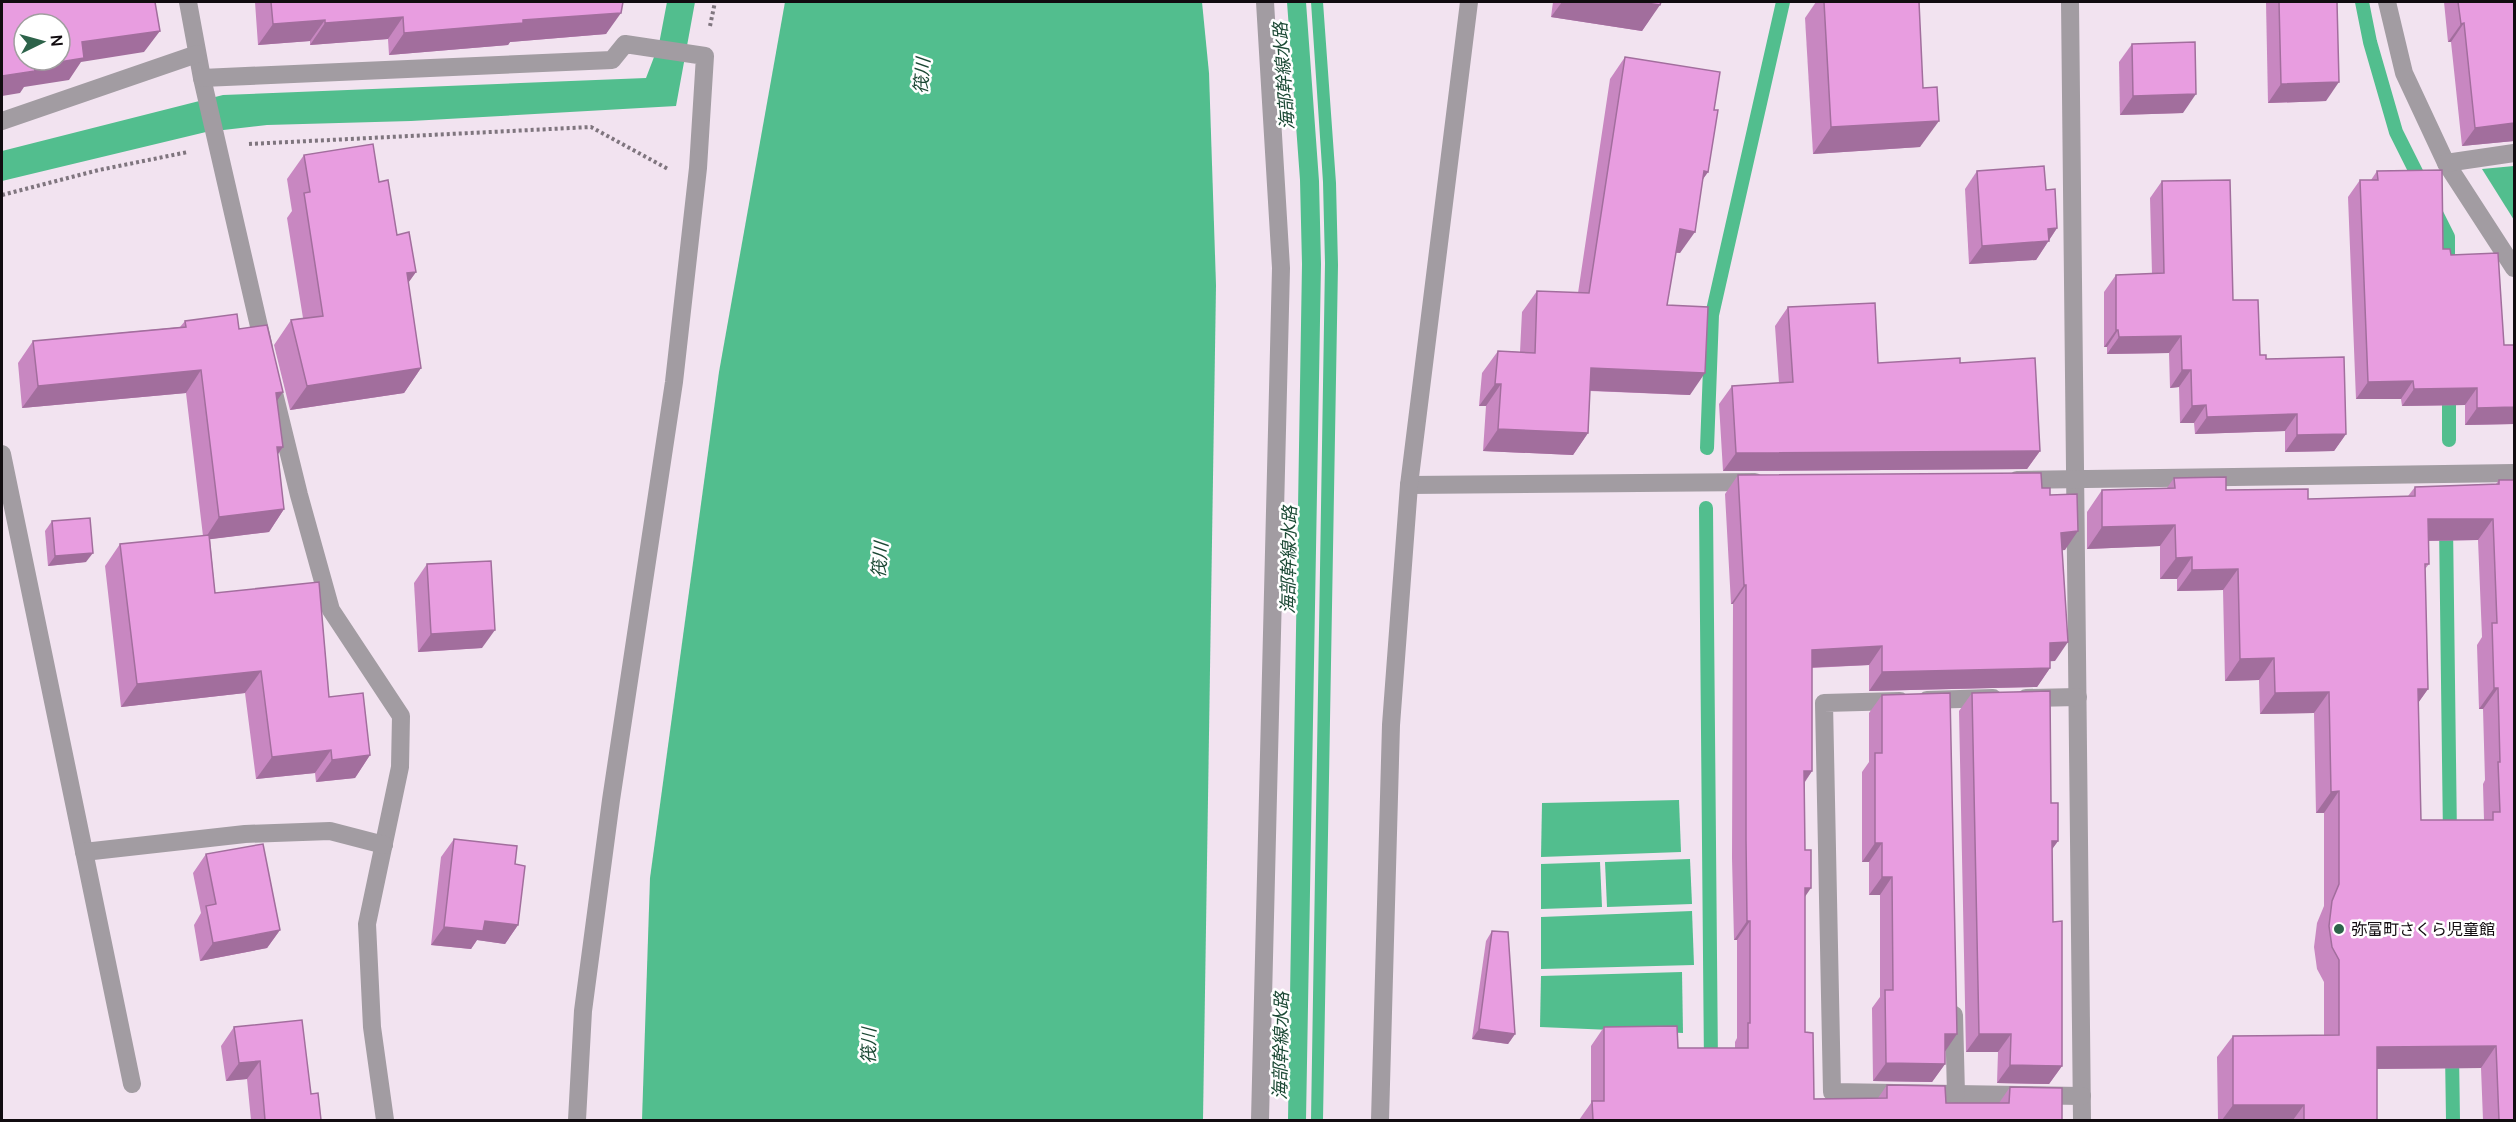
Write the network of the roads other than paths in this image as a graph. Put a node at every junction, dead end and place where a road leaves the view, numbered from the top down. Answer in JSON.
{"nodes":[{"id":1,"x":188,"y":2,"type":"edge"},
{"id":2,"x":1265,"y":2,"type":"edge"},
{"id":3,"x":1469,"y":2,"type":"edge"},
{"id":4,"x":2070,"y":2,"type":"edge"},
{"id":5,"x":2387,"y":2,"type":"edge"},
{"id":6,"x":198,"y":54,"type":"junction"},
{"id":7,"x":204,"y":85,"type":"junction"},
{"id":8,"x":2,"y":121,"type":"edge"},
{"id":9,"x":2514,"y":153,"type":"edge"},
{"id":10,"x":2445,"y":164,"type":"junction"},
{"id":11,"x":2514,"y":268,"type":"edge"},
{"id":12,"x":2,"y":454,"type":"edge"},
{"id":13,"x":2514,"y":473,"type":"edge"},
{"id":14,"x":2004,"y":480,"type":"edge"},
{"id":15,"x":2076,"y":480,"type":"junction"},
{"id":16,"x":1778,"y":482,"type":"edge"},
{"id":17,"x":1409,"y":485,"type":"junction"},
{"id":18,"x":2078,"y":697,"type":"junction"},
{"id":19,"x":384,"y":845,"type":"junction"},
{"id":20,"x":84,"y":852,"type":"junction"},
{"id":21,"x":1954,"y":998,"type":"edge"},
{"id":22,"x":132,"y":1083,"type":"dead end"},
{"id":23,"x":1956,"y":1094,"type":"junction"},
{"id":24,"x":2082,"y":1096,"type":"junction"},
{"id":25,"x":385,"y":1120,"type":"edge"},
{"id":26,"x":577,"y":1120,"type":"edge"},
{"id":27,"x":1260,"y":1120,"type":"edge"},
{"id":28,"x":1380,"y":1120,"type":"edge"},
{"id":29,"x":2082,"y":1120,"type":"edge"}],
"edges":[{"from":1,"to":6,"type":"street"},
{"from":2,"to":27,"type":"street"},
{"from":3,"to":17,"type":"street"},
{"from":4,"to":15,"type":"street"},
{"from":5,"to":10,"type":"street"},
{"from":6,"to":7,"type":"street"},
{"from":6,"to":8,"type":"street"},
{"from":7,"to":19,"type":"street"},
{"from":7,"to":26,"type":"street"},
{"from":9,"to":10,"type":"street"},
{"from":10,"to":11,"type":"street"},
{"from":12,"to":20,"type":"street"},
{"from":13,"to":15,"type":"street"},
{"from":14,"to":15,"type":"street"},
{"from":15,"to":18,"type":"street"},
{"from":16,"to":17,"type":"street"},
{"from":17,"to":28,"type":"street"},
{"from":18,"to":23,"type":"street"},
{"from":18,"to":24,"type":"street"},
{"from":19,"to":20,"type":"street"},
{"from":19,"to":25,"type":"street"},
{"from":20,"to":22,"type":"street"},
{"from":21,"to":23,"type":"street"},
{"from":23,"to":24,"type":"street"},
{"from":24,"to":29,"type":"street"}]}
